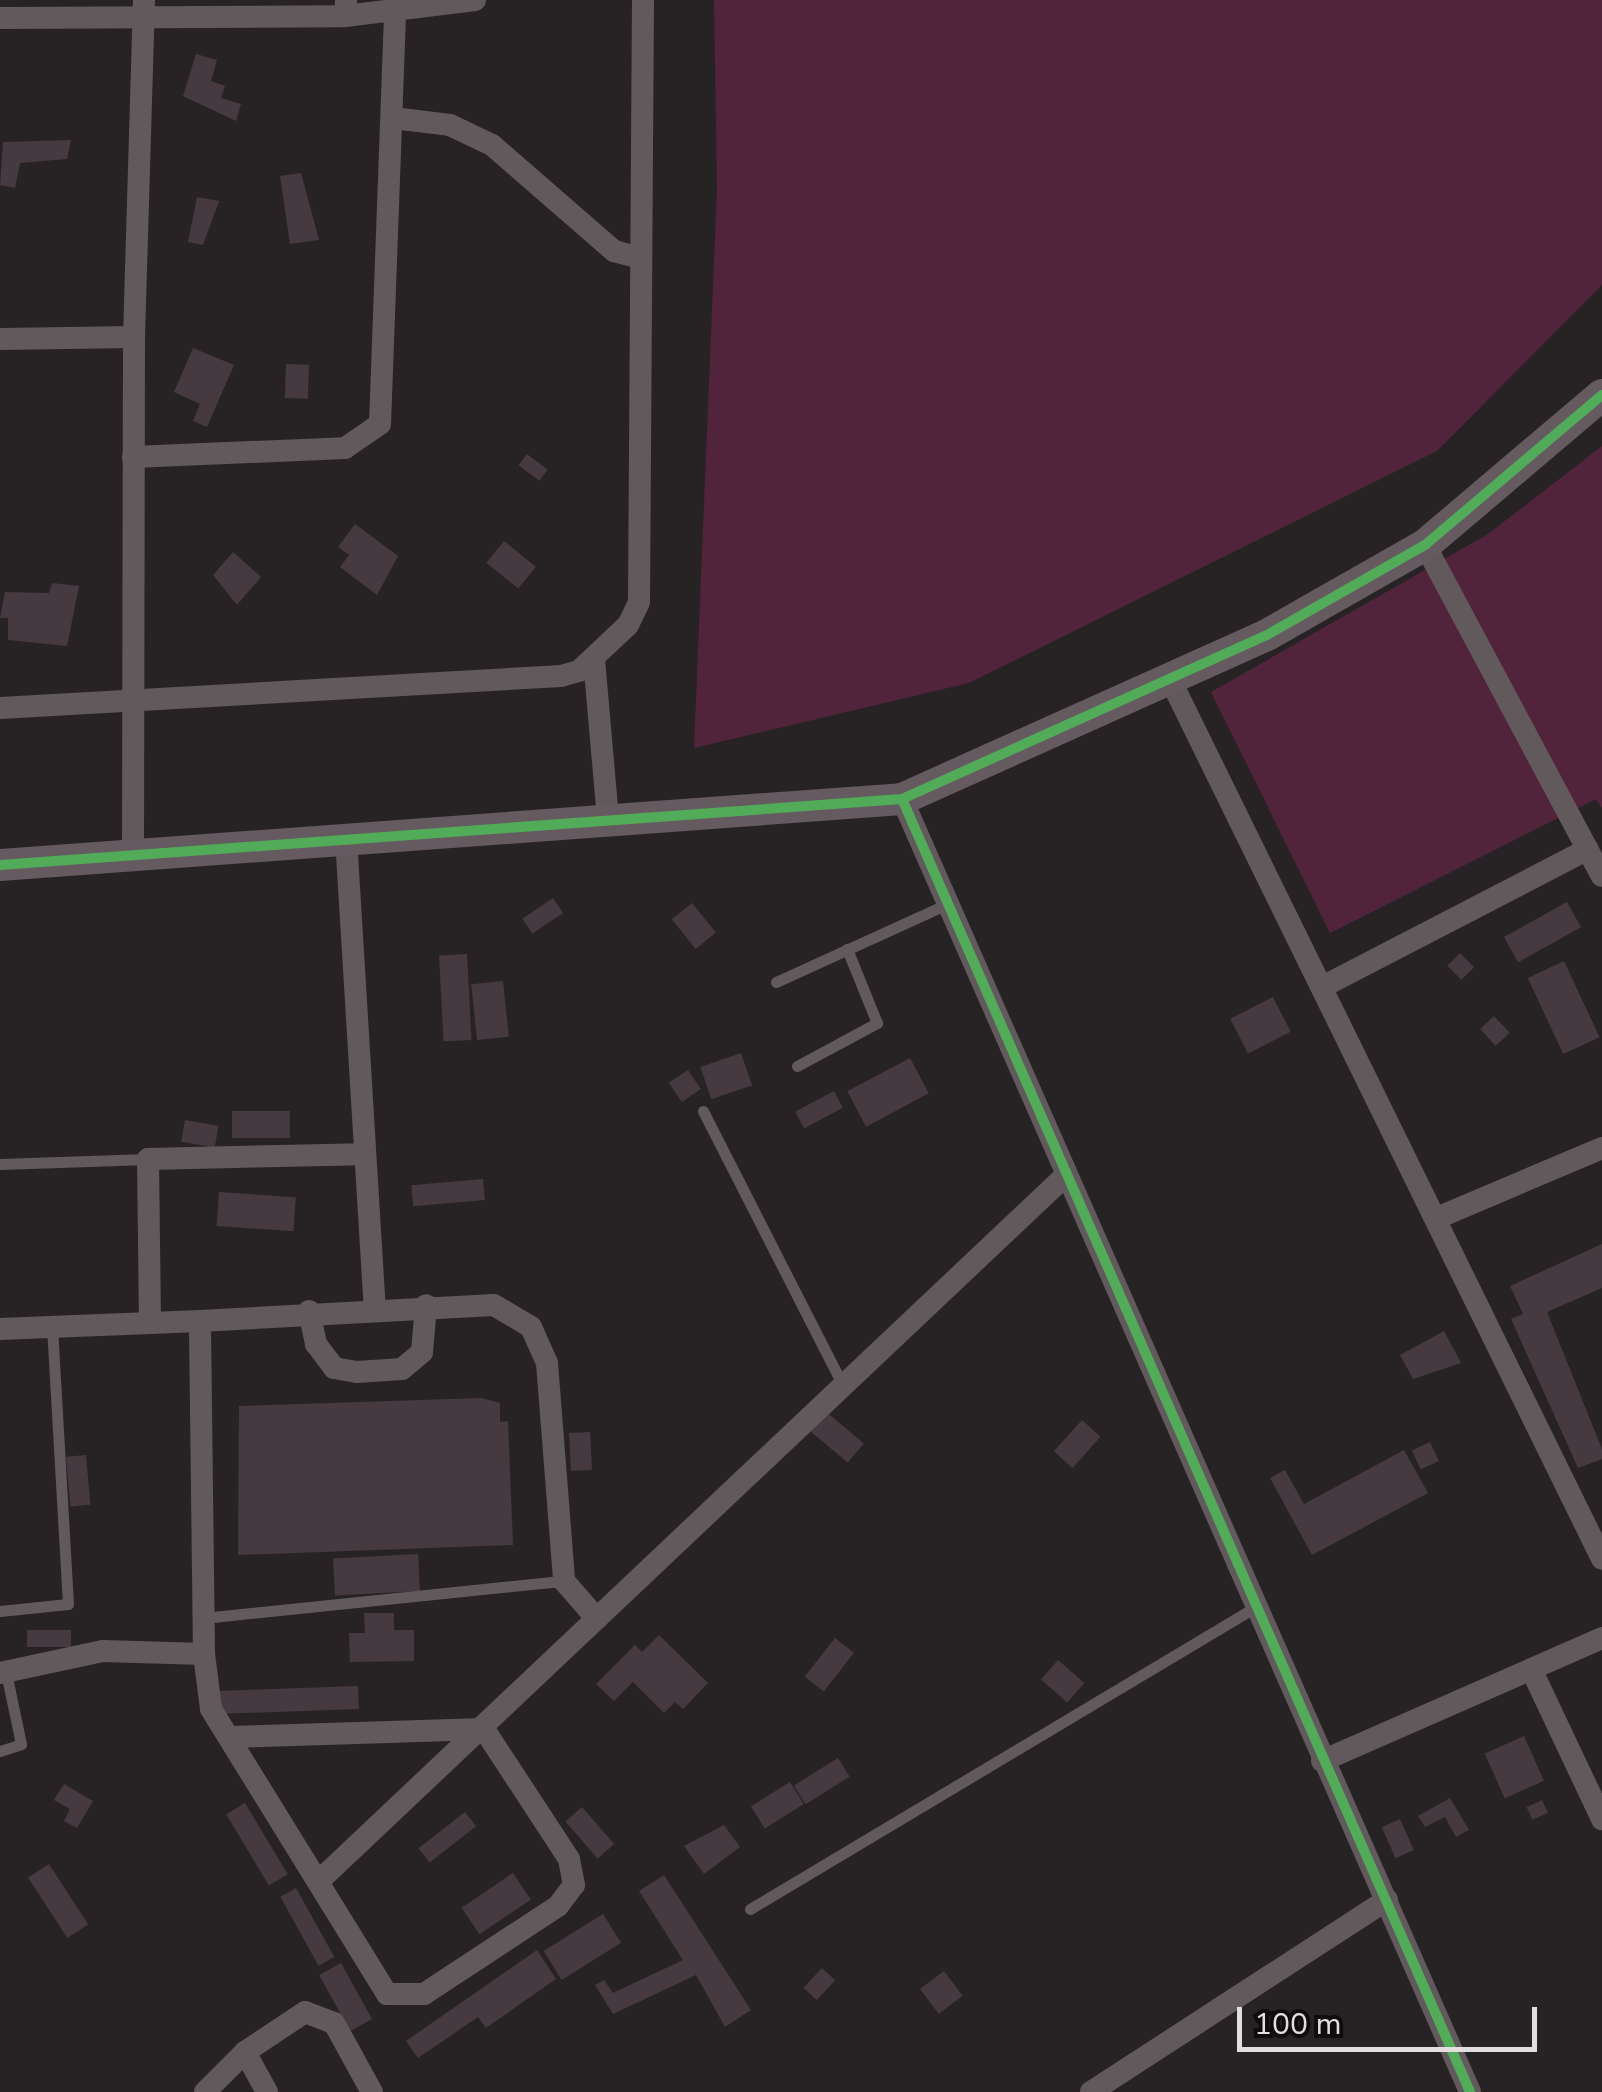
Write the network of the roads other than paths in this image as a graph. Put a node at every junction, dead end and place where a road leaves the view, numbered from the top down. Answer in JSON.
{"nodes":[{"id":1,"x":475,"y":0,"type":"edge"},
{"id":2,"x":643,"y":0,"type":"edge"},
{"id":3,"x":346,"y":8,"type":"edge"},
{"id":4,"x":144,"y":9,"type":"edge"},
{"id":5,"x":395,"y":16,"type":"junction"},
{"id":6,"x":0,"y":18,"type":"edge"},
{"id":7,"x":394,"y":118,"type":"junction"},
{"id":8,"x":641,"y":258,"type":"junction"},
{"id":9,"x":134,"y":337,"type":"junction"},
{"id":10,"x":0,"y":339,"type":"edge"},
{"id":11,"x":1602,"y":395,"type":"edge"},
{"id":12,"x":134,"y":457,"type":"junction"},
{"id":13,"x":1425,"y":545,"type":"junction"},
{"id":14,"x":594,"y":659,"type":"junction"},
{"id":15,"x":1170,"y":679,"type":"junction"},
{"id":16,"x":133,"y":698,"type":"junction"},
{"id":17,"x":0,"y":708,"type":"edge"},
{"id":18,"x":902,"y":799,"type":"junction"},
{"id":19,"x":608,"y":819,"type":"junction"},
{"id":20,"x":346,"y":838,"type":"junction"},
{"id":21,"x":1588,"y":849,"type":"junction"},
{"id":22,"x":133,"y":853,"type":"junction"},
{"id":23,"x":0,"y":864,"type":"edge"},
{"id":24,"x":1602,"y":876,"type":"edge"},
{"id":25,"x":947,"y":904,"type":"junction"},
{"id":26,"x":847,"y":949,"type":"junction"},
{"id":27,"x":776,"y":982,"type":"dead end"},
{"id":28,"x":1324,"y":986,"type":"junction"},
{"id":29,"x":797,"y":1066,"type":"dead end"},
{"id":30,"x":703,"y":1111,"type":"dead end"},
{"id":31,"x":1602,"y":1148,"type":"edge"},
{"id":32,"x":362,"y":1154,"type":"junction"},
{"id":33,"x":148,"y":1159,"type":"junction"},
{"id":34,"x":0,"y":1164,"type":"edge"},
{"id":35,"x":1065,"y":1176,"type":"junction"},
{"id":36,"x":1437,"y":1218,"type":"junction"},
{"id":37,"x":426,"y":1305,"type":"junction"},
{"id":38,"x":375,"y":1306,"type":"junction"},
{"id":39,"x":309,"y":1312,"type":"junction"},
{"id":40,"x":200,"y":1321,"type":"junction"},
{"id":41,"x":150,"y":1323,"type":"junction"},
{"id":42,"x":52,"y":1327,"type":"junction"},
{"id":43,"x":0,"y":1329,"type":"edge"},
{"id":44,"x":840,"y":1382,"type":"junction"},
{"id":45,"x":1602,"y":1559,"type":"edge"},
{"id":46,"x":564,"y":1581,"type":"junction"},
{"id":47,"x":1252,"y":1609,"type":"junction"},
{"id":48,"x":0,"y":1610,"type":"edge"},
{"id":49,"x":204,"y":1618,"type":"junction"},
{"id":50,"x":597,"y":1619,"type":"junction"},
{"id":51,"x":1602,"y":1638,"type":"edge"},
{"id":52,"x":204,"y":1654,"type":"junction"},
{"id":53,"x":1532,"y":1671,"type":"junction"},
{"id":54,"x":3,"y":1673,"type":"edge"},
{"id":55,"x":484,"y":1729,"type":"junction"},
{"id":56,"x":229,"y":1738,"type":"junction"},
{"id":57,"x":0,"y":1751,"type":"edge"},
{"id":58,"x":1322,"y":1761,"type":"junction"},
{"id":59,"x":1602,"y":1818,"type":"edge"},
{"id":60,"x":320,"y":1880,"type":"junction"},
{"id":61,"x":1387,"y":1900,"type":"junction"},
{"id":62,"x":750,"y":1909,"type":"dead end"},
{"id":63,"x":245,"y":2052,"type":"junction"},
{"id":64,"x":205,"y":2092,"type":"edge"},
{"id":65,"x":267,"y":2092,"type":"edge"},
{"id":66,"x":372,"y":2092,"type":"edge"},
{"id":67,"x":1091,"y":2092,"type":"edge"},
{"id":68,"x":1470,"y":2092,"type":"edge"}],
"edges":[{"from":1,"to":5,"type":"street"},
{"from":2,"to":8,"type":"street"},
{"from":3,"to":4,"type":"street"},
{"from":3,"to":5,"type":"street"},
{"from":4,"to":6,"type":"street"},
{"from":4,"to":9,"type":"street"},
{"from":5,"to":7,"type":"street"},
{"from":7,"to":8,"type":"street"},
{"from":7,"to":12,"type":"street"},
{"from":8,"to":14,"type":"street"},
{"from":9,"to":10,"type":"street"},
{"from":9,"to":12,"type":"street"},
{"from":11,"to":13,"type":"street"},
{"from":12,"to":16,"type":"street"},
{"from":13,"to":15,"type":"street"},
{"from":13,"to":21,"type":"street"},
{"from":14,"to":16,"type":"street"},
{"from":14,"to":19,"type":"street"},
{"from":15,"to":18,"type":"street"},
{"from":15,"to":28,"type":"street"},
{"from":16,"to":17,"type":"street"},
{"from":16,"to":22,"type":"street"},
{"from":18,"to":19,"type":"street"},
{"from":18,"to":25,"type":"street"},
{"from":19,"to":20,"type":"street"},
{"from":20,"to":22,"type":"street"},
{"from":20,"to":32,"type":"street"},
{"from":21,"to":24,"type":"street"},
{"from":21,"to":28,"type":"street"},
{"from":22,"to":23,"type":"street"},
{"from":25,"to":26,"type":"lane"},
{"from":25,"to":35,"type":"street"},
{"from":26,"to":27,"type":"lane"},
{"from":26,"to":29,"type":"lane"},
{"from":28,"to":36,"type":"street"},
{"from":30,"to":44,"type":"lane"},
{"from":31,"to":36,"type":"street"},
{"from":32,"to":33,"type":"street"},
{"from":32,"to":38,"type":"street"},
{"from":33,"to":34,"type":"lane"},
{"from":33,"to":41,"type":"street"},
{"from":35,"to":44,"type":"street"},
{"from":35,"to":47,"type":"street"},
{"from":36,"to":45,"type":"street"},
{"from":37,"to":38,"type":"street"},
{"from":37,"to":39,"type":"street"},
{"from":37,"to":46,"type":"street"},
{"from":38,"to":39,"type":"street"},
{"from":39,"to":40,"type":"street"},
{"from":40,"to":41,"type":"street"},
{"from":40,"to":49,"type":"street"},
{"from":41,"to":42,"type":"street"},
{"from":42,"to":43,"type":"street"},
{"from":42,"to":48,"type":"lane"},
{"from":44,"to":50,"type":"street"},
{"from":46,"to":49,"type":"lane"},
{"from":46,"to":50,"type":"street"},
{"from":47,"to":58,"type":"street"},
{"from":47,"to":62,"type":"lane"},
{"from":49,"to":52,"type":"street"},
{"from":50,"to":55,"type":"street"},
{"from":51,"to":53,"type":"street"},
{"from":52,"to":54,"type":"street"},
{"from":52,"to":56,"type":"street"},
{"from":53,"to":58,"type":"street"},
{"from":53,"to":59,"type":"street"},
{"from":54,"to":57,"type":"lane"},
{"from":55,"to":56,"type":"street"},
{"from":55,"to":60,"type":"street"},
{"from":55,"to":60,"type":"street"},
{"from":56,"to":60,"type":"street"},
{"from":58,"to":61,"type":"street"},
{"from":61,"to":67,"type":"street"},
{"from":61,"to":68,"type":"street"},
{"from":63,"to":64,"type":"street"},
{"from":63,"to":65,"type":"street"},
{"from":63,"to":66,"type":"street"}]}
